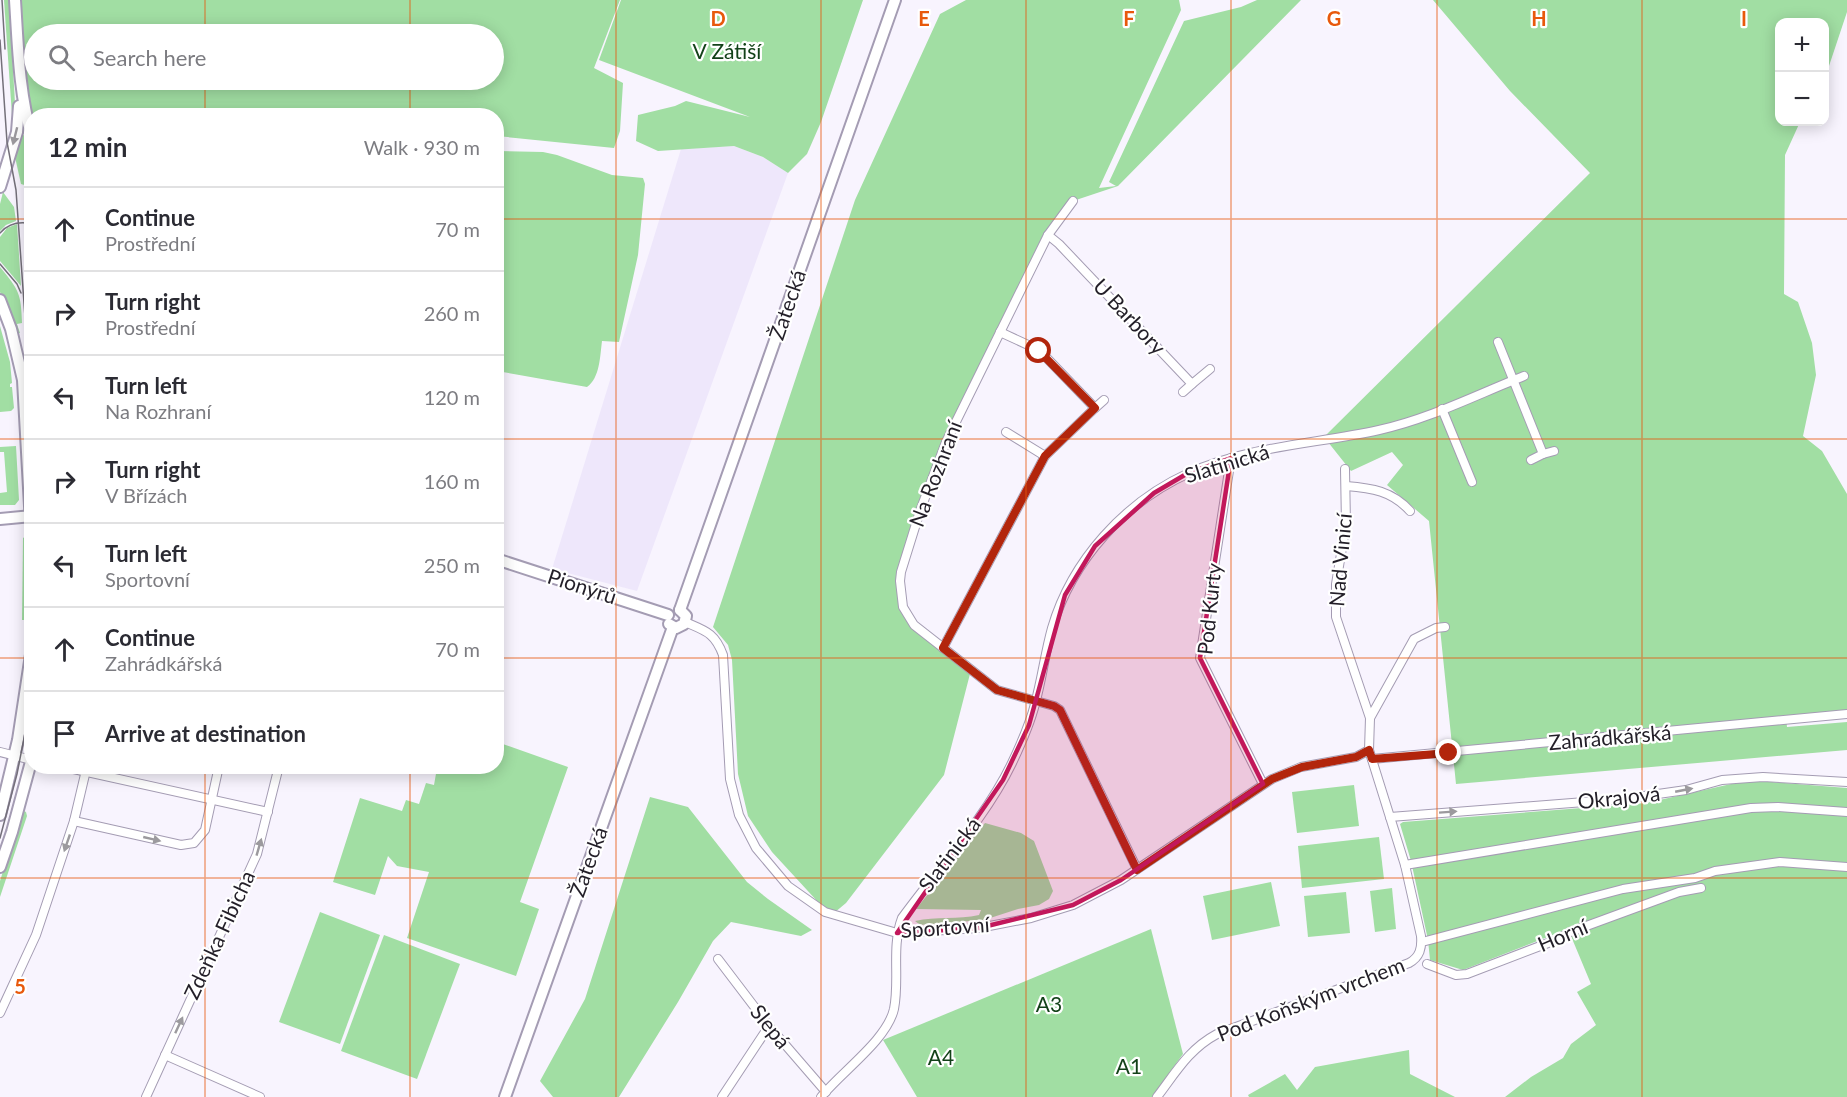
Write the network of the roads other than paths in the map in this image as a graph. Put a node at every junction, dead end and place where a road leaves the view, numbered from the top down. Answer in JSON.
{"nodes":[{"id":1,"x":15,"y":0,"type":"edge"},
{"id":2,"x":895,"y":0,"type":"edge"},
{"id":3,"x":20,"y":84,"type":"junction"},
{"id":4,"x":24,"y":112,"type":"edge"},
{"id":5,"x":0,"y":186,"type":"edge"},
{"id":6,"x":1073,"y":201,"type":"dead end"},
{"id":7,"x":1048,"y":235,"type":"junction"},
{"id":8,"x":0,"y":300,"type":"edge"},
{"id":9,"x":1000,"y":332,"type":"junction"},
{"id":10,"x":1498,"y":342,"type":"dead end"},
{"id":11,"x":1210,"y":369,"type":"dead end"},
{"id":12,"x":1524,"y":376,"type":"dead end"},
{"id":13,"x":1514,"y":380,"type":"junction"},
{"id":14,"x":1192,"y":384,"type":"junction"},
{"id":15,"x":1183,"y":392,"type":"dead end"},
{"id":16,"x":24,"y":397,"type":"edge"},
{"id":17,"x":1104,"y":400,"type":"dead end"},
{"id":18,"x":1095,"y":408,"type":"junction"},
{"id":19,"x":1442,"y":409,"type":"junction"},
{"id":20,"x":1006,"y":432,"type":"dead end"},
{"id":21,"x":1554,"y":451,"type":"dead end"},
{"id":22,"x":1543,"y":454,"type":"junction"},
{"id":23,"x":1045,"y":456,"type":"junction"},
{"id":24,"x":1231,"y":458,"type":"junction"},
{"id":25,"x":1531,"y":459,"type":"dead end"},
{"id":26,"x":1345,"y":470,"type":"dead end"},
{"id":27,"x":1472,"y":482,"type":"dead end"},
{"id":28,"x":1346,"y":486,"type":"junction"},
{"id":29,"x":1410,"y":511,"type":"dead end"},
{"id":30,"x":24,"y":517,"type":"edge"},
{"id":31,"x":0,"y":519,"type":"edge"},
{"id":32,"x":504,"y":562,"type":"edge"},
{"id":33,"x":680,"y":610,"type":"junction"},
{"id":34,"x":668,"y":615,"type":"junction"},
{"id":35,"x":685,"y":622,"type":"junction"},
{"id":36,"x":674,"y":627,"type":"junction"},
{"id":37,"x":1445,"y":627,"type":"dead end"},
{"id":38,"x":943,"y":648,"type":"junction"},
{"id":39,"x":24,"y":701,"type":"edge"},
{"id":40,"x":1036,"y":702,"type":"junction"},
{"id":41,"x":1847,"y":714,"type":"edge"},
{"id":42,"x":1370,"y":718,"type":"junction"},
{"id":43,"x":1369,"y":750,"type":"junction"},
{"id":44,"x":0,"y":752,"type":"edge"},
{"id":45,"x":14,"y":755,"type":"junction"},
{"id":46,"x":24,"y":757,"type":"edge"},
{"id":47,"x":1372,"y":759,"type":"junction"},
{"id":48,"x":27,"y":774,"type":"edge"},
{"id":49,"x":86,"y":774,"type":"edge"},
{"id":50,"x":104,"y":774,"type":"edge"},
{"id":51,"x":217,"y":774,"type":"edge"},
{"id":52,"x":277,"y":774,"type":"edge"},
{"id":53,"x":1847,"y":783,"type":"edge"},
{"id":54,"x":1263,"y":784,"type":"junction"},
{"id":55,"x":212,"y":800,"type":"junction"},
{"id":56,"x":268,"y":812,"type":"junction"},
{"id":57,"x":1847,"y":812,"type":"edge"},
{"id":58,"x":0,"y":815,"type":"edge"},
{"id":59,"x":1390,"y":817,"type":"junction"},
{"id":60,"x":74,"y":821,"type":"junction"},
{"id":61,"x":1405,"y":865,"type":"junction"},
{"id":62,"x":0,"y":867,"type":"edge"},
{"id":63,"x":1847,"y":867,"type":"edge"},
{"id":64,"x":1137,"y":870,"type":"junction"},
{"id":65,"x":1701,"y":888,"type":"dead end"},
{"id":66,"x":897,"y":933,"type":"junction"},
{"id":67,"x":1422,"y":942,"type":"junction"},
{"id":68,"x":718,"y":959,"type":"dead end"},
{"id":69,"x":1427,"y":964,"type":"dead end"},
{"id":70,"x":0,"y":1013,"type":"edge"},
{"id":71,"x":769,"y":1026,"type":"junction"},
{"id":72,"x":165,"y":1055,"type":"junction"},
{"id":73,"x":823,"y":1094,"type":"edge"},
{"id":74,"x":146,"y":1097,"type":"edge"},
{"id":75,"x":260,"y":1097,"type":"edge"},
{"id":76,"x":506,"y":1097,"type":"edge"},
{"id":77,"x":722,"y":1097,"type":"edge"},
{"id":78,"x":1157,"y":1097,"type":"edge"}],
"edges":[{"from":1,"to":3,"type":"street"},
{"from":2,"to":33,"type":"street","name":"Žatecká"},
{"from":3,"to":4,"type":"street"},
{"from":3,"to":5,"type":"street","one_way":true},
{"from":6,"to":7,"type":"street","name":"Na Rozhraní"},
{"from":7,"to":9,"type":"street","name":"Na Rozhraní"},
{"from":7,"to":14,"type":"street","name":"U Barbory"},
{"from":8,"to":16,"type":"street"},
{"from":9,"to":18,"type":"street"},
{"from":9,"to":38,"type":"street","name":"Na Rozhraní"},
{"from":10,"to":13,"type":"street"},
{"from":11,"to":14,"type":"street"},
{"from":12,"to":13,"type":"street","name":"Slatinická"},
{"from":13,"to":19,"type":"street","name":"Slatinická"},
{"from":13,"to":22,"type":"street"},
{"from":14,"to":15,"type":"street"},
{"from":17,"to":18,"type":"street"},
{"from":18,"to":23,"type":"street"},
{"from":19,"to":24,"type":"street","name":"Slatinická"},
{"from":19,"to":27,"type":"street"},
{"from":20,"to":23,"type":"street"},
{"from":21,"to":22,"type":"street"},
{"from":22,"to":25,"type":"street"},
{"from":23,"to":38,"type":"street"},
{"from":24,"to":40,"type":"street","name":"Slatinická"},
{"from":24,"to":54,"type":"street","name":"Pod Kurty"},
{"from":26,"to":28,"type":"street","name":"Nad Vinicí"},
{"from":28,"to":29,"type":"street"},
{"from":28,"to":42,"type":"street","name":"Nad Vinicí"},
{"from":30,"to":31,"type":"street"},
{"from":32,"to":34,"type":"street","name":"Pionýrů"},
{"from":33,"to":34,"type":"street"},
{"from":33,"to":35,"type":"street"},
{"from":34,"to":36,"type":"street"},
{"from":35,"to":36,"type":"street"},
{"from":35,"to":66,"type":"street","name":"Sportovní"},
{"from":36,"to":76,"type":"street","name":"Žatecká"},
{"from":37,"to":42,"type":"street"},
{"from":38,"to":40,"type":"street","name":"Na Rozhraní"},
{"from":39,"to":45,"type":"street"},
{"from":40,"to":64,"type":"street","name":"Na Rozhraní"},
{"from":40,"to":66,"type":"street","name":"Slatinická"},
{"from":41,"to":47,"type":"street","name":"Zahrádkářská"},
{"from":42,"to":43,"type":"street"},
{"from":43,"to":47,"type":"street"},
{"from":43,"to":54,"type":"street","name":"Sportovní"},
{"from":44,"to":45,"type":"street"},
{"from":45,"to":46,"type":"street"},
{"from":45,"to":58,"type":"street"},
{"from":47,"to":59,"type":"street"},
{"from":48,"to":62,"type":"street"},
{"from":49,"to":60,"type":"street"},
{"from":50,"to":55,"type":"street"},
{"from":51,"to":55,"type":"street"},
{"from":52,"to":56,"type":"street","name":"Zdeňka Fibicha"},
{"from":59,"to":53,"type":"street","name":"Okrajová","one_way":true},
{"from":54,"to":64,"type":"street","name":"Sportovní"},
{"from":55,"to":56,"type":"street"},
{"from":60,"to":55,"type":"street","one_way":true},
{"from":72,"to":56,"type":"street","name":"Zdeňka Fibicha","one_way":true},
{"from":57,"to":61,"type":"street"},
{"from":59,"to":61,"type":"street"},
{"from":60,"to":70,"type":"street","one_way":true},
{"from":61,"to":67,"type":"street"},
{"from":63,"to":67,"type":"street"},
{"from":64,"to":66,"type":"street","name":"Sportovní"},
{"from":65,"to":69,"type":"street","name":"Horní"},
{"from":66,"to":73,"type":"street"},
{"from":67,"to":78,"type":"street","name":"Pod Koňským vrchem"},
{"from":68,"to":71,"type":"street","name":"Slepá"},
{"from":71,"to":73,"type":"street","name":"Slepá"},
{"from":71,"to":77,"type":"street"},
{"from":72,"to":74,"type":"street","name":"Zdeňka Fibicha"},
{"from":72,"to":75,"type":"street"}]}
